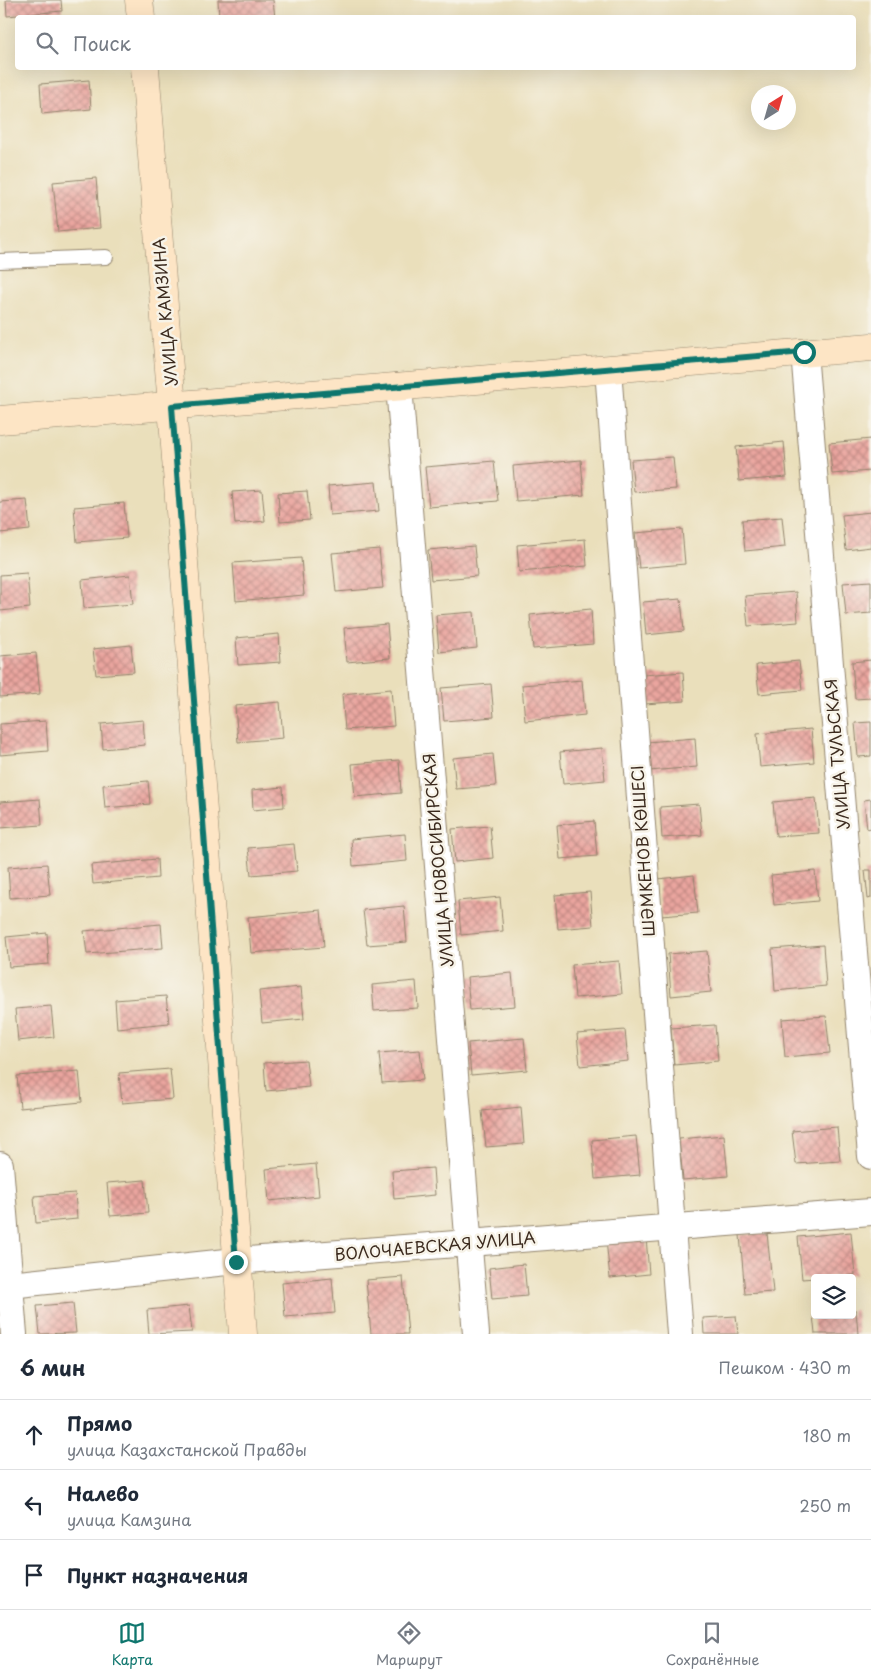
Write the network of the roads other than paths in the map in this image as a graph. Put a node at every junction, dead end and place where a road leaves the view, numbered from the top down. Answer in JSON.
{"nodes":[{"id":1,"x":139,"y":0,"type":"edge"},
{"id":2,"x":141,"y":15,"type":"edge"},
{"id":3,"x":145,"y":70,"type":"edge"},
{"id":4,"x":106,"y":257,"type":"dead end"},
{"id":5,"x":0,"y":261,"type":"edge"},
{"id":6,"x":871,"y":347,"type":"edge"},
{"id":7,"x":804,"y":352,"type":"junction"},
{"id":8,"x":608,"y":369,"type":"junction"},
{"id":9,"x":399,"y":386,"type":"junction"},
{"id":10,"x":172,"y":406,"type":"junction"},
{"id":11,"x":0,"y":420,"type":"edge"},
{"id":12,"x":871,"y":1156,"type":"edge"},
{"id":13,"x":0,"y":1166,"type":"edge"},
{"id":14,"x":871,"y":1212,"type":"edge"},
{"id":15,"x":671,"y":1226,"type":"junction"},
{"id":16,"x":469,"y":1244,"type":"junction"},
{"id":17,"x":236,"y":1262,"type":"junction"},
{"id":18,"x":4,"y":1285,"type":"edge"},
{"id":19,"x":14,"y":1334,"type":"edge"},
{"id":20,"x":243,"y":1334,"type":"edge"},
{"id":21,"x":476,"y":1334,"type":"edge"},
{"id":22,"x":680,"y":1334,"type":"edge"}],
"edges":[{"from":1,"to":2,"type":"main road"},
{"from":3,"to":10,"type":"main road","name":"УЛИЦА КАМЗИНА"},
{"from":4,"to":5,"type":"lane"},
{"from":6,"to":7,"type":"main road"},
{"from":7,"to":8,"type":"main road"},
{"from":7,"to":12,"type":"street","name":"УЛИЦА ТУЛЬСКАЯ"},
{"from":8,"to":9,"type":"main road"},
{"from":8,"to":15,"type":"street","name":"ШӘМКЕНОВ КӨШЕСІ"},
{"from":9,"to":10,"type":"main road"},
{"from":9,"to":16,"type":"street","name":"УЛИЦА НОВОСИБИРСКАЯ"},
{"from":10,"to":11,"type":"main road"},
{"from":10,"to":17,"type":"main road","name":"УЛИЦА КАМЗИНА"},
{"from":13,"to":18,"type":"street"},
{"from":14,"to":15,"type":"street","name":"ВОЛОЧАЕВСКАЯ УЛИЦА"},
{"from":15,"to":16,"type":"street","name":"ВОЛОЧАЕВСКАЯ УЛИЦА"},
{"from":15,"to":22,"type":"street","name":"ШӘМКЕНОВ КӨШЕСІ"},
{"from":16,"to":17,"type":"street","name":"ВОЛОЧАЕВСКАЯ УЛИЦА"},
{"from":16,"to":21,"type":"street","name":"УЛИЦА НОВОСИБИРСКАЯ"},
{"from":17,"to":18,"type":"street","name":"ВОЛОЧАЕВСКАЯ УЛИЦА"},
{"from":17,"to":20,"type":"main road","name":"УЛИЦА КАМЗИНА"},
{"from":18,"to":19,"type":"street"}]}
